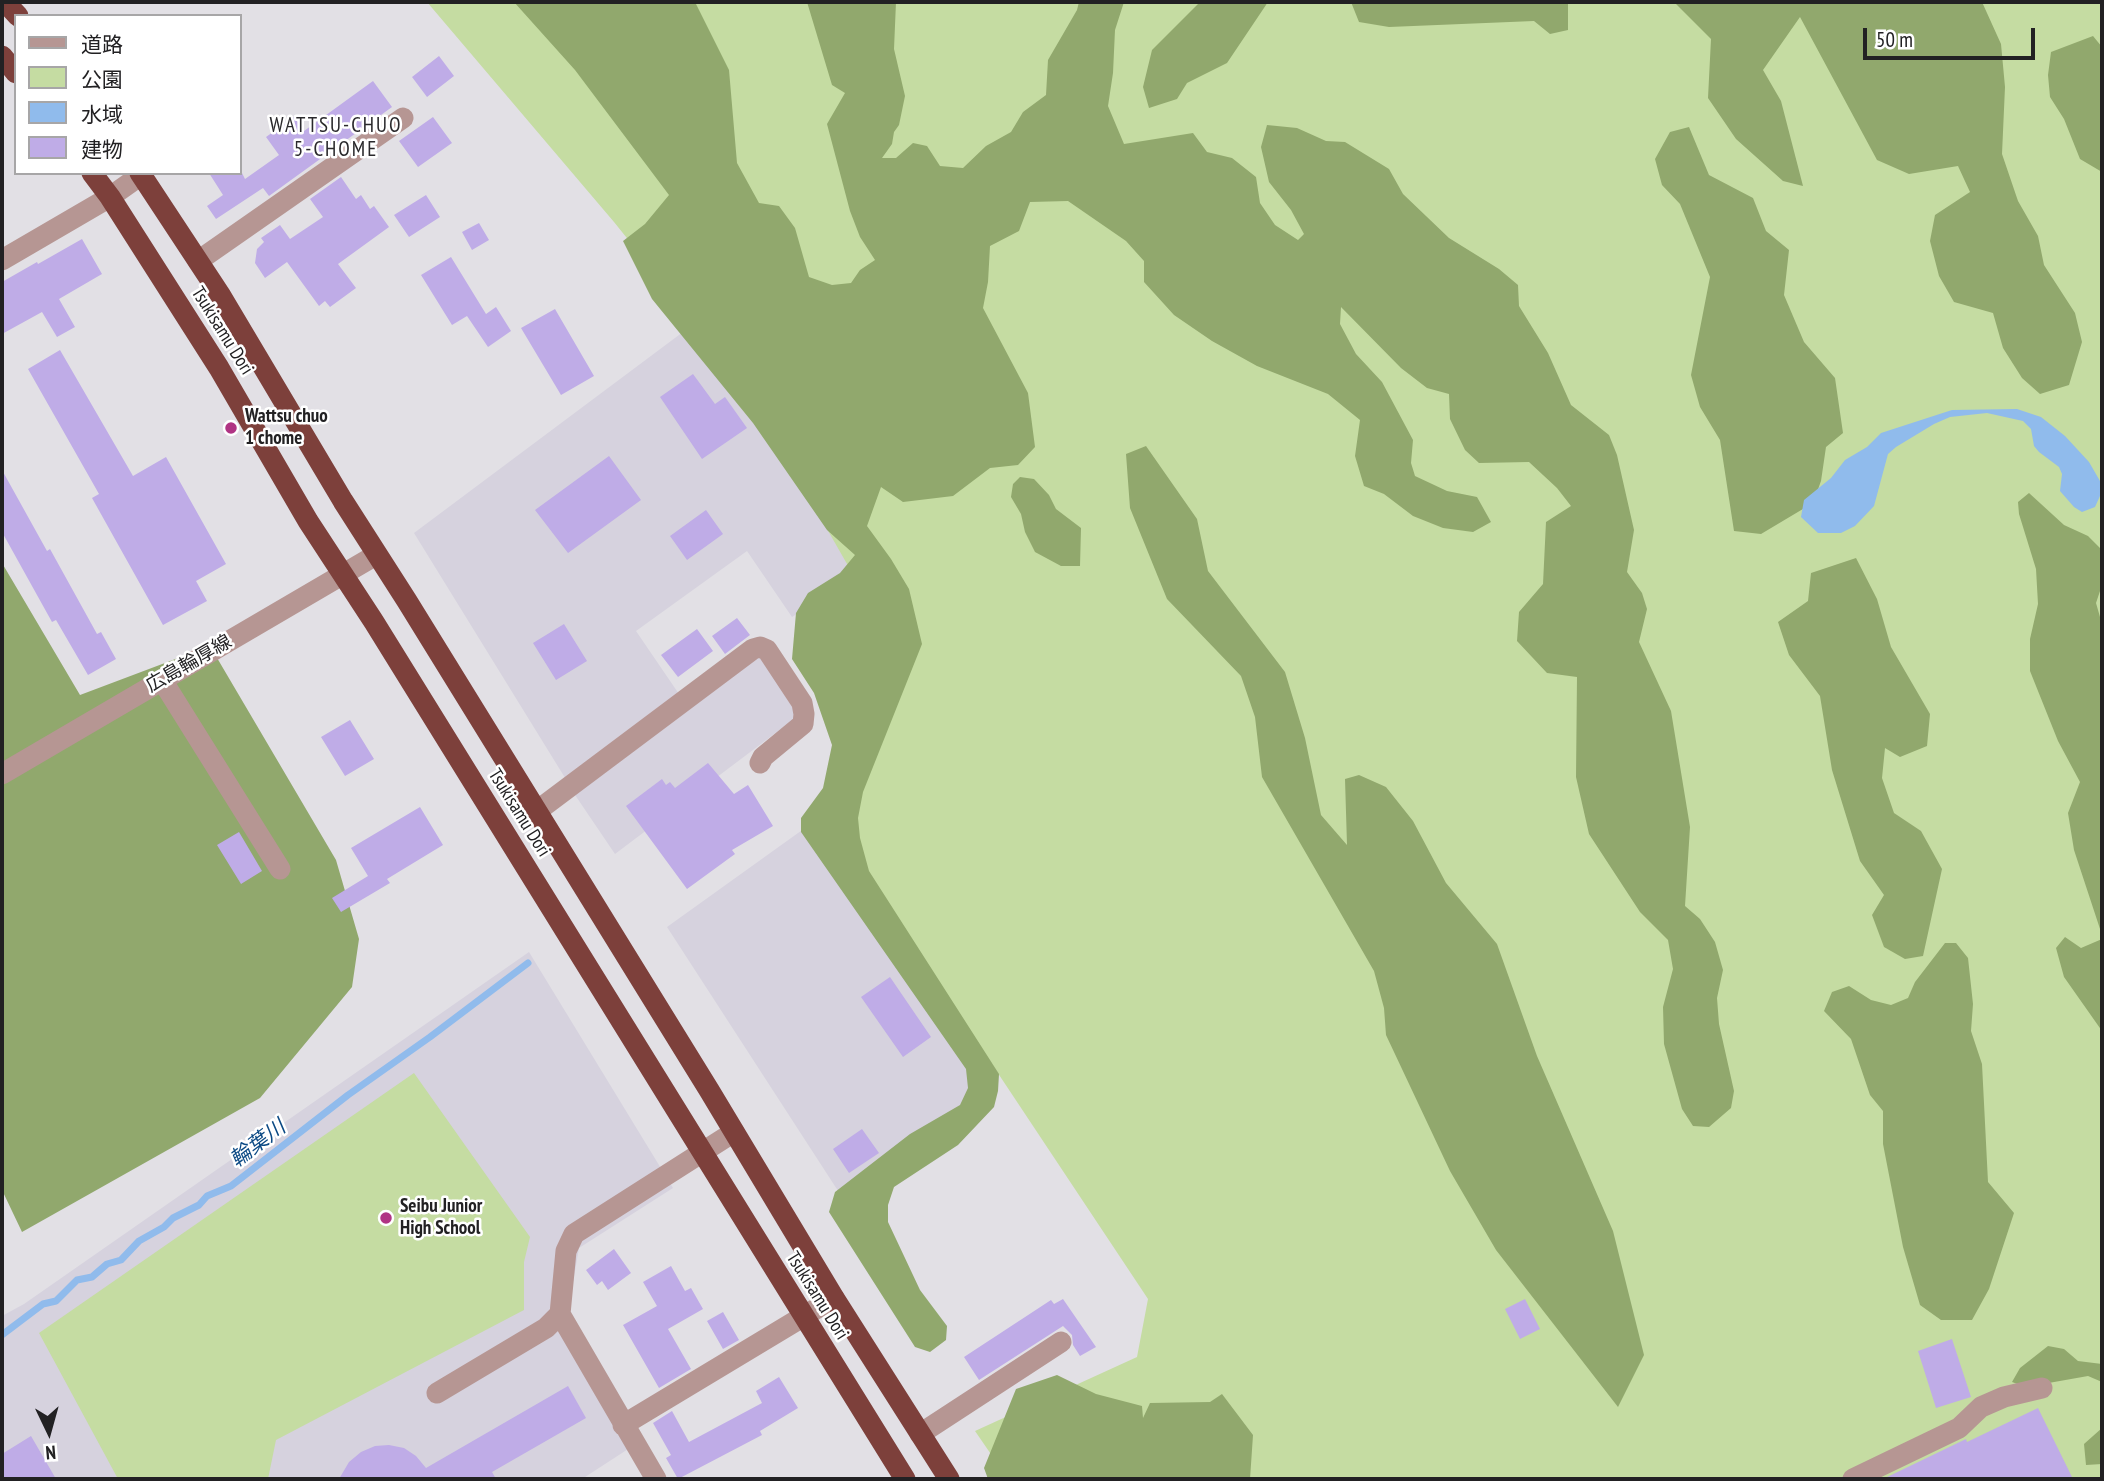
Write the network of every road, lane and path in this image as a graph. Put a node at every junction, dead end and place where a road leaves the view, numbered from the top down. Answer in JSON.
{"nodes":[{"id":1,"x":2,"y":57,"type":"edge"},
{"id":2,"x":14,"y":71,"type":"edge"},
{"id":3,"x":403,"y":117,"type":"dead end"},
{"id":4,"x":94,"y":175,"type":"edge"},
{"id":5,"x":139,"y":175,"type":"edge"},
{"id":6,"x":141,"y":175,"type":"edge"},
{"id":7,"x":110,"y":197,"type":"junction"},
{"id":8,"x":2,"y":260,"type":"edge"},
{"id":9,"x":198,"y":261,"type":"junction"},
{"id":10,"x":376,"y":555,"type":"junction"},
{"id":11,"x":344,"y":574,"type":"junction"},
{"id":12,"x":162,"y":680,"type":"junction"},
{"id":13,"x":760,"y":763,"type":"dead end"},
{"id":14,"x":2,"y":774,"type":"edge"},
{"id":15,"x":537,"y":811,"type":"junction"},
{"id":16,"x":280,"y":869,"type":"dead end"},
{"id":17,"x":734,"y":1132,"type":"junction"},
{"id":18,"x":702,"y":1153,"type":"junction"},
{"id":19,"x":834,"y":1298,"type":"junction"},
{"id":20,"x":560,"y":1314,"type":"junction"},
{"id":21,"x":803,"y":1317,"type":"junction"},
{"id":22,"x":1061,"y":1342,"type":"dead end"},
{"id":23,"x":2042,"y":1388,"type":"dead end"},
{"id":24,"x":437,"y":1393,"type":"dead end"},
{"id":25,"x":623,"y":1425,"type":"junction"},
{"id":26,"x":920,"y":1434,"type":"junction"},
{"id":27,"x":656,"y":1479,"type":"edge"},
{"id":28,"x":905,"y":1479,"type":"edge"},
{"id":29,"x":949,"y":1479,"type":"edge"},
{"id":30,"x":1853,"y":1479,"type":"edge"}],
"edges":[{"from":1,"to":2,"type":"highway"},
{"from":3,"to":9,"type":"street"},
{"from":4,"to":7,"type":"highway","name":"Tsukisamu Dori"},
{"from":5,"to":7,"type":"street"},
{"from":6,"to":9,"type":"highway","name":"Tsukisamu Dori"},
{"from":7,"to":8,"type":"street"},
{"from":7,"to":11,"type":"highway","name":"Tsukisamu Dori"},
{"from":9,"to":10,"type":"highway","name":"Tsukisamu Dori"},
{"from":10,"to":11,"type":"street","name":"広島輪厚線"},
{"from":10,"to":15,"type":"highway","name":"Tsukisamu Dori"},
{"from":11,"to":12,"type":"street","name":"広島輪厚線"},
{"from":11,"to":18,"type":"highway","name":"Tsukisamu Dori"},
{"from":12,"to":14,"type":"street","name":"広島輪厚線"},
{"from":12,"to":16,"type":"street"},
{"from":13,"to":15,"type":"street"},
{"from":15,"to":17,"type":"highway","name":"Tsukisamu Dori"},
{"from":17,"to":18,"type":"street"},
{"from":17,"to":19,"type":"highway","name":"Tsukisamu Dori"},
{"from":18,"to":20,"type":"street"},
{"from":18,"to":21,"type":"highway","name":"Tsukisamu Dori"},
{"from":19,"to":21,"type":"street"},
{"from":19,"to":26,"type":"highway","name":"Tsukisamu Dori"},
{"from":20,"to":24,"type":"street"},
{"from":20,"to":25,"type":"street"},
{"from":21,"to":25,"type":"street"},
{"from":21,"to":28,"type":"highway","name":"Tsukisamu Dori"},
{"from":22,"to":26,"type":"street"},
{"from":23,"to":30,"type":"street"},
{"from":25,"to":27,"type":"street"},
{"from":26,"to":29,"type":"highway","name":"Tsukisamu Dori"}]}
